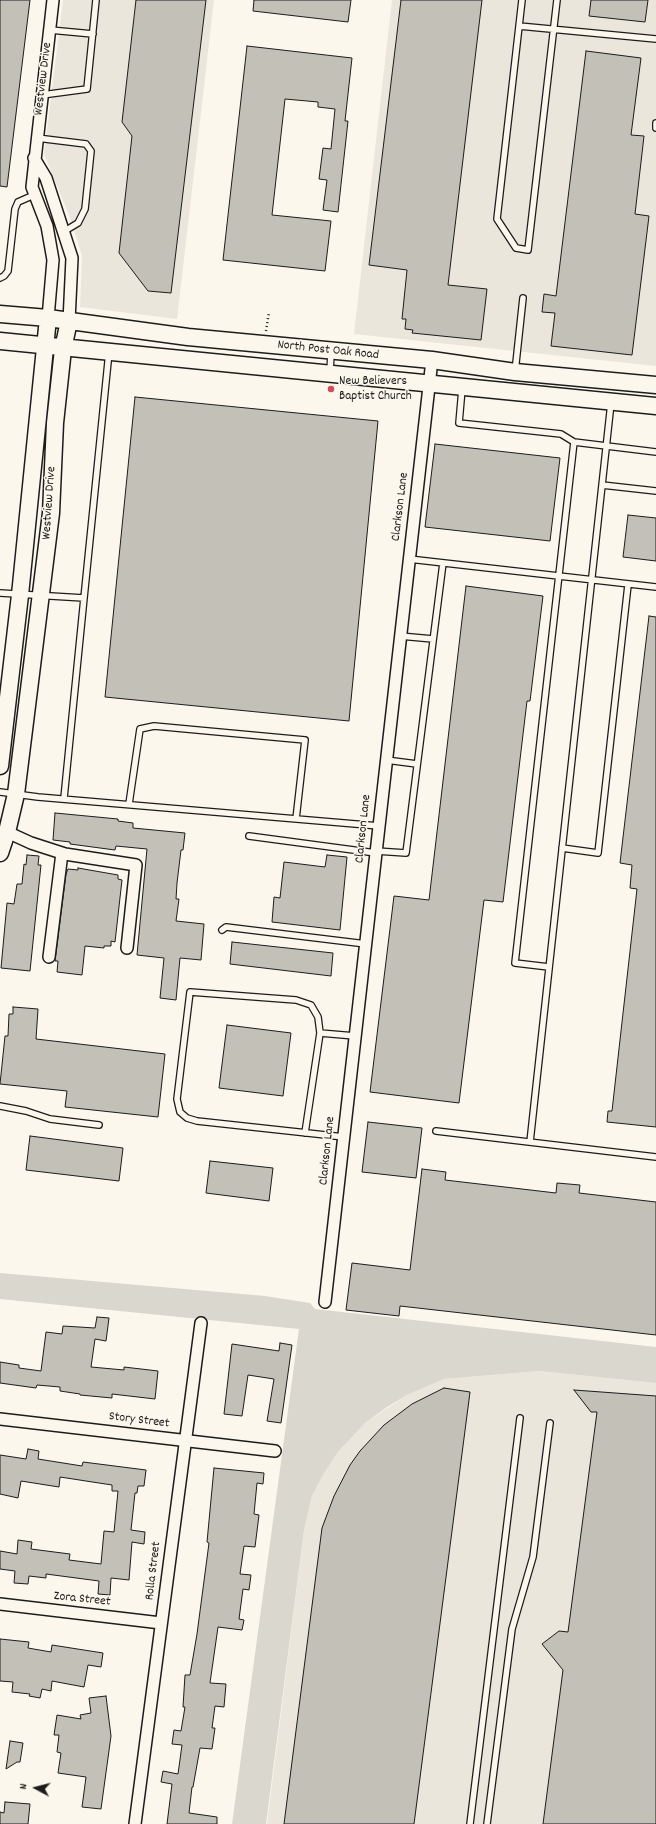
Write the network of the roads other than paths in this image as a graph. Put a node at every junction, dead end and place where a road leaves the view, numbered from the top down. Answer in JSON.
{"nodes":[{"id":1,"x":53,"y":0,"type":"edge"},
{"id":2,"x":96,"y":0,"type":"edge"},
{"id":3,"x":522,"y":0,"type":"edge"},
{"id":4,"x":556,"y":0,"type":"edge"},
{"id":5,"x":519,"y":26,"type":"junction"},
{"id":6,"x":554,"y":29,"type":"junction"},
{"id":7,"x":50,"y":30,"type":"junction"},
{"id":8,"x":93,"y":34,"type":"junction"},
{"id":9,"x":656,"y":39,"type":"edge"},
{"id":10,"x":42,"y":94,"type":"junction"},
{"id":11,"x":656,"y":123,"type":"edge"},
{"id":12,"x":656,"y":128,"type":"edge"},
{"id":13,"x":37,"y":138,"type":"junction"},
{"id":14,"x":34,"y":158,"type":"junction"},
{"id":15,"x":34,"y":195,"type":"junction"},
{"id":16,"x":63,"y":232,"type":"junction"},
{"id":17,"x":0,"y":278,"type":"edge"},
{"id":18,"x":523,"y":298,"type":"dead end"},
{"id":19,"x":0,"y":314,"type":"edge"},
{"id":20,"x":48,"y":318,"type":"junction"},
{"id":21,"x":68,"y":321,"type":"junction"},
{"id":22,"x":0,"y":341,"type":"edge"},
{"id":23,"x":45,"y":346,"type":"junction"},
{"id":24,"x":63,"y":348,"type":"junction"},
{"id":25,"x":332,"y":350,"type":"junction"},
{"id":26,"x":109,"y":352,"type":"junction"},
{"id":27,"x":432,"y":360,"type":"junction"},
{"id":28,"x":515,"y":372,"type":"junction"},
{"id":29,"x":329,"y":374,"type":"junction"},
{"id":30,"x":429,"y":384,"type":"junction"},
{"id":31,"x":656,"y":385,"type":"edge"},
{"id":32,"x":462,"y":387,"type":"junction"},
{"id":33,"x":611,"y":402,"type":"junction"},
{"id":34,"x":656,"y":406,"type":"edge"},
{"id":35,"x":574,"y":442,"type":"junction"},
{"id":36,"x":607,"y":446,"type":"junction"},
{"id":37,"x":656,"y":452,"type":"edge"},
{"id":38,"x":602,"y":485,"type":"junction"},
{"id":39,"x":656,"y":491,"type":"edge"},
{"id":40,"x":409,"y":559,"type":"junction"},
{"id":41,"x":442,"y":563,"type":"junction"},
{"id":42,"x":560,"y":577,"type":"junction"},
{"id":43,"x":592,"y":581,"type":"junction"},
{"id":44,"x":628,"y":585,"type":"junction"},
{"id":45,"x":656,"y":587,"type":"edge"},
{"id":46,"x":0,"y":593,"type":"edge"},
{"id":47,"x":20,"y":595,"type":"junction"},
{"id":48,"x":41,"y":596,"type":"junction"},
{"id":49,"x":84,"y":598,"type":"junction"},
{"id":50,"x":400,"y":636,"type":"junction"},
{"id":51,"x":433,"y":639,"type":"junction"},
{"id":52,"x":386,"y":760,"type":"junction"},
{"id":53,"x":417,"y":764,"type":"junction"},
{"id":54,"x":0,"y":766,"type":"edge"},
{"id":55,"x":8,"y":793,"type":"edge"},
{"id":56,"x":64,"y":798,"type":"junction"},
{"id":57,"x":129,"y":804,"type":"junction"},
{"id":58,"x":296,"y":819,"type":"junction"},
{"id":59,"x":379,"y":826,"type":"junction"},
{"id":60,"x":7,"y":832,"type":"junction"},
{"id":61,"x":249,"y":836,"type":"dead end"},
{"id":62,"x":562,"y":848,"type":"junction"},
{"id":63,"x":376,"y":852,"type":"junction"},
{"id":64,"x":0,"y":853,"type":"edge"},
{"id":65,"x":62,"y":853,"type":"junction"},
{"id":66,"x":222,"y":930,"type":"dead end"},
{"id":67,"x":366,"y":944,"type":"junction"},
{"id":68,"x":127,"y":948,"type":"dead end"},
{"id":69,"x":49,"y":957,"type":"dead end"},
{"id":70,"x":550,"y":967,"type":"junction"},
{"id":71,"x":320,"y":1033,"type":"junction"},
{"id":72,"x":355,"y":1036,"type":"junction"},
{"id":73,"x":0,"y":1106,"type":"edge"},
{"id":74,"x":99,"y":1125,"type":"dead end"},
{"id":75,"x":436,"y":1131,"type":"dead end"},
{"id":76,"x":305,"y":1133,"type":"junction"},
{"id":77,"x":344,"y":1137,"type":"junction"},
{"id":78,"x":530,"y":1142,"type":"junction"},
{"id":79,"x":656,"y":1157,"type":"edge"},
{"id":80,"x":325,"y":1302,"type":"dead end"},
{"id":81,"x":201,"y":1322,"type":"dead end"},
{"id":82,"x":520,"y":1418,"type":"dead end"},
{"id":83,"x":0,"y":1419,"type":"edge"},
{"id":84,"x":550,"y":1423,"type":"dead end"},
{"id":85,"x":185,"y":1440,"type":"junction"},
{"id":86,"x":275,"y":1451,"type":"dead end"},
{"id":87,"x":0,"y":1604,"type":"edge"},
{"id":88,"x":161,"y":1623,"type":"junction"},
{"id":89,"x":135,"y":1824,"type":"edge"},
{"id":90,"x":470,"y":1824,"type":"edge"},
{"id":91,"x":487,"y":1824,"type":"edge"}],
"edges":[{"from":1,"to":7,"type":"street","name":"Westview Drive"},
{"from":2,"to":8,"type":"lane"},
{"from":3,"to":5,"type":"lane"},
{"from":4,"to":6,"type":"lane"},
{"from":5,"to":6,"type":"lane"},
{"from":5,"to":6,"type":"lane"},
{"from":6,"to":9,"type":"lane"},
{"from":7,"to":8,"type":"lane"},
{"from":7,"to":10,"type":"street","name":"Westview Drive"},
{"from":8,"to":10,"type":"lane"},
{"from":10,"to":13,"type":"street","name":"Westview Drive"},
{"from":11,"to":12,"type":"lane"},
{"from":13,"to":14,"type":"street","name":"Westview Drive"},
{"from":13,"to":16,"type":"lane"},
{"from":14,"to":15,"type":"street","name":"Westview Drive"},
{"from":14,"to":16,"type":"street","name":"Westview Drive"},
{"from":15,"to":17,"type":"lane"},
{"from":15,"to":20,"type":"street","name":"Westview Drive"},
{"from":16,"to":21,"type":"street","name":"Westview Drive"},
{"from":18,"to":28,"type":"lane"},
{"from":19,"to":20,"type":"main road","name":"North Post Oak Road"},
{"from":20,"to":21,"type":"main road","name":"North Post Oak Road"},
{"from":20,"to":23,"type":"main road","name":"Westview Drive"},
{"from":21,"to":24,"type":"main road","name":"Westview Drive"},
{"from":21,"to":25,"type":"main road","name":"North Post Oak Road"},
{"from":22,"to":23,"type":"main road","name":"North Post Oak Road"},
{"from":23,"to":24,"type":"main road","name":"North Post Oak Road"},
{"from":23,"to":47,"type":"main road","name":"Westview Drive"},
{"from":24,"to":26,"type":"main road","name":"North Post Oak Road"},
{"from":24,"to":48,"type":"main road","name":"Westview Drive"},
{"from":25,"to":27,"type":"main road","name":"North Post Oak Road"},
{"from":25,"to":29,"type":"lane"},
{"from":26,"to":29,"type":"main road","name":"North Post Oak Road"},
{"from":26,"to":49,"type":"lane"},
{"from":27,"to":28,"type":"main road","name":"North Post Oak Road"},
{"from":27,"to":30,"type":"street","name":"Clarkson Lane"},
{"from":28,"to":31,"type":"main road","name":"North Post Oak Road"},
{"from":29,"to":30,"type":"main road","name":"North Post Oak Road"},
{"from":30,"to":32,"type":"main road","name":"North Post Oak Road"},
{"from":30,"to":40,"type":"street","name":"Clarkson Lane"},
{"from":32,"to":33,"type":"main road","name":"North Post Oak Road"},
{"from":32,"to":35,"type":"lane"},
{"from":33,"to":34,"type":"main road","name":"North Post Oak Road"},
{"from":33,"to":36,"type":"lane"},
{"from":35,"to":36,"type":"lane"},
{"from":35,"to":42,"type":"lane"},
{"from":36,"to":37,"type":"lane"},
{"from":36,"to":38,"type":"lane"},
{"from":38,"to":39,"type":"lane"},
{"from":38,"to":43,"type":"lane"},
{"from":40,"to":41,"type":"lane"},
{"from":40,"to":50,"type":"street","name":"Clarkson Lane"},
{"from":41,"to":42,"type":"lane"},
{"from":41,"to":51,"type":"lane"},
{"from":42,"to":43,"type":"lane"},
{"from":42,"to":70,"type":"lane"},
{"from":43,"to":44,"type":"lane"},
{"from":43,"to":62,"type":"lane"},
{"from":44,"to":45,"type":"lane"},
{"from":44,"to":62,"type":"lane"},
{"from":46,"to":47,"type":"lane"},
{"from":47,"to":48,"type":"lane"},
{"from":47,"to":54,"type":"main road","name":"Westview Drive"},
{"from":48,"to":49,"type":"lane"},
{"from":48,"to":55,"type":"main road","name":"Westview Drive"},
{"from":49,"to":56,"type":"lane"},
{"from":50,"to":51,"type":"lane"},
{"from":50,"to":52,"type":"street","name":"Clarkson Lane"},
{"from":51,"to":53,"type":"lane"},
{"from":52,"to":53,"type":"lane"},
{"from":52,"to":59,"type":"street","name":"Clarkson Lane"},
{"from":53,"to":63,"type":"lane"},
{"from":55,"to":56,"type":"lane"},
{"from":55,"to":60,"type":"main road","name":"Westview Drive"},
{"from":56,"to":57,"type":"lane"},
{"from":57,"to":58,"type":"lane"},
{"from":57,"to":58,"type":"lane"},
{"from":58,"to":59,"type":"lane"},
{"from":59,"to":63,"type":"street","name":"Clarkson Lane"},
{"from":60,"to":64,"type":"main road","name":"Westview Drive"},
{"from":60,"to":65,"type":"street"},
{"from":61,"to":63,"type":"lane"},
{"from":62,"to":70,"type":"lane"},
{"from":63,"to":67,"type":"street","name":"Clarkson Lane"},
{"from":65,"to":68,"type":"street"},
{"from":65,"to":69,"type":"street"},
{"from":66,"to":67,"type":"lane"},
{"from":67,"to":72,"type":"street","name":"Clarkson Lane"},
{"from":70,"to":78,"type":"lane"},
{"from":71,"to":72,"type":"lane"},
{"from":71,"to":76,"type":"lane"},
{"from":71,"to":76,"type":"lane"},
{"from":72,"to":77,"type":"street","name":"Clarkson Lane"},
{"from":73,"to":74,"type":"lane"},
{"from":75,"to":78,"type":"lane"},
{"from":76,"to":77,"type":"lane"},
{"from":77,"to":80,"type":"street","name":"Clarkson Lane"},
{"from":78,"to":79,"type":"lane"},
{"from":81,"to":85,"type":"street","name":"Rolla Street"},
{"from":82,"to":90,"type":"lane"},
{"from":83,"to":85,"type":"street","name":"Story Street"},
{"from":84,"to":91,"type":"lane"},
{"from":85,"to":86,"type":"street","name":"Story Street"},
{"from":85,"to":88,"type":"street","name":"Rolla Street"},
{"from":87,"to":88,"type":"street","name":"Zora Street"},
{"from":88,"to":89,"type":"street","name":"Rolla Street"}]}
